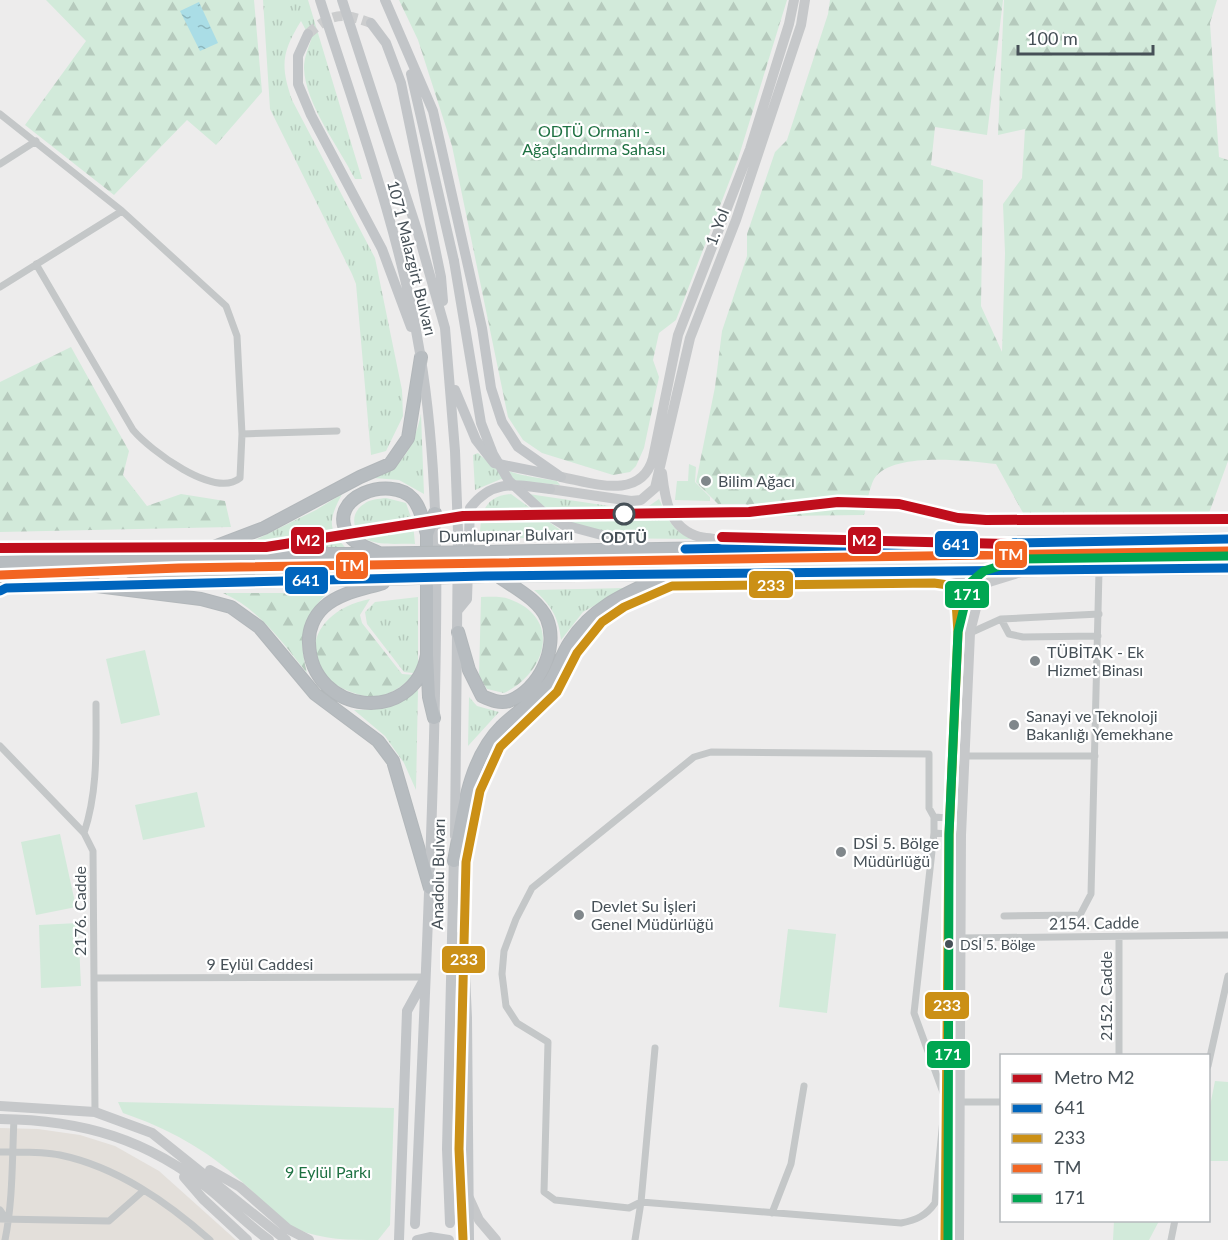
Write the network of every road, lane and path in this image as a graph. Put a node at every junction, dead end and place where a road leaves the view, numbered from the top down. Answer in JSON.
{"nodes":[{"id":1,"x":320,"y":0,"type":"edge"},
{"id":2,"x":342,"y":0,"type":"edge"},
{"id":3,"x":386,"y":0,"type":"edge"},
{"id":4,"x":794,"y":0,"type":"edge"},
{"id":5,"x":805,"y":0,"type":"edge"},
{"id":6,"x":371,"y":22,"type":"tunnel mouth"},
{"id":7,"x":308,"y":34,"type":"tunnel mouth"},
{"id":8,"x":409,"y":58,"type":"junction"},
{"id":9,"x":0,"y":114,"type":"edge"},
{"id":10,"x":36,"y":141,"type":"junction"},
{"id":11,"x":0,"y":165,"type":"edge"},
{"id":12,"x":744,"y":181,"type":"junction"},
{"id":13,"x":122,"y":211,"type":"junction"},
{"id":14,"x":36,"y":264,"type":"junction"},
{"id":15,"x":0,"y":287,"type":"edge"},
{"id":16,"x":445,"y":328,"type":"junction"},
{"id":17,"x":421,"y":357,"type":"junction"},
{"id":18,"x":676,"y":371,"type":"junction"},
{"id":19,"x":450,"y":378,"type":"junction"},
{"id":20,"x":337,"y":431,"type":"dead end"},
{"id":21,"x":242,"y":434,"type":"junction"},
{"id":22,"x":655,"y":463,"type":"junction"},
{"id":23,"x":561,"y":477,"type":"junction"},
{"id":24,"x":550,"y":489,"type":"joint"},
{"id":25,"x":456,"y":492,"type":"junction"},
{"id":26,"x":470,"y":508,"type":"junction"},
{"id":27,"x":435,"y":513,"type":"junction"},
{"id":28,"x":427,"y":534,"type":"junction"},
{"id":29,"x":1228,"y":539,"type":"edge"},
{"id":30,"x":741,"y":546,"type":"junction"},
{"id":31,"x":661,"y":550,"type":"junction"},
{"id":32,"x":380,"y":554,"type":"junction"},
{"id":33,"x":188,"y":556,"type":"junction"},
{"id":34,"x":458,"y":562,"type":"joint"},
{"id":35,"x":0,"y":563,"type":"edge"},
{"id":36,"x":436,"y":567,"type":"joint"},
{"id":37,"x":1228,"y":568,"type":"edge"},
{"id":38,"x":934,"y":571,"type":"junction"},
{"id":39,"x":1099,"y":571,"type":"junction"},
{"id":40,"x":1023,"y":572,"type":"junction"},
{"id":41,"x":669,"y":574,"type":"junction"},
{"id":42,"x":492,"y":576,"type":"junction"},
{"id":43,"x":397,"y":578,"type":"junction"},
{"id":44,"x":89,"y":585,"type":"junction"},
{"id":45,"x":0,"y":588,"type":"edge"},
{"id":46,"x":458,"y":610,"type":"junction"},
{"id":47,"x":1099,"y":614,"type":"junction"},
{"id":48,"x":1001,"y":619,"type":"junction"},
{"id":49,"x":458,"y":632,"type":"junction"},
{"id":50,"x":970,"y":633,"type":"junction"},
{"id":51,"x":1098,"y":636,"type":"junction"},
{"id":52,"x":427,"y":655,"type":"junction"},
{"id":53,"x":96,"y":704,"type":"dead end"},
{"id":54,"x":434,"y":718,"type":"junction"},
{"id":55,"x":0,"y":746,"type":"edge"},
{"id":56,"x":967,"y":756,"type":"junction"},
{"id":57,"x":1095,"y":756,"type":"junction"},
{"id":58,"x":934,"y":817,"type":"junction"},
{"id":59,"x":962,"y":819,"type":"junction"},
{"id":60,"x":84,"y":833,"type":"junction"},
{"id":61,"x":933,"y":833,"type":"junction"},
{"id":62,"x":961,"y":835,"type":"junction"},
{"id":63,"x":454,"y":861,"type":"junction"},
{"id":64,"x":430,"y":888,"type":"junction"},
{"id":65,"x":1004,"y":916,"type":"dead end"},
{"id":66,"x":452,"y":922,"type":"junction"},
{"id":67,"x":1228,"y":935,"type":"edge"},
{"id":68,"x":1119,"y":937,"type":"junction"},
{"id":69,"x":961,"y":938,"type":"junction"},
{"id":70,"x":1228,"y":976,"type":"edge"},
{"id":71,"x":426,"y":977,"type":"junction"},
{"id":72,"x":94,"y":978,"type":"junction"},
{"id":73,"x":655,"y":1048,"type":"dead end"},
{"id":74,"x":1119,"y":1054,"type":"edge"},
{"id":75,"x":1210,"y":1061,"type":"edge"},
{"id":76,"x":804,"y":1086,"type":"dead end"},
{"id":77,"x":959,"y":1102,"type":"junction"},
{"id":78,"x":1000,"y":1102,"type":"edge"},
{"id":79,"x":0,"y":1106,"type":"edge"},
{"id":80,"x":95,"y":1112,"type":"junction"},
{"id":81,"x":0,"y":1119,"type":"edge"},
{"id":82,"x":14,"y":1119,"type":"junction"},
{"id":83,"x":0,"y":1152,"type":"edge"},
{"id":84,"x":12,"y":1152,"type":"junction"},
{"id":85,"x":179,"y":1152,"type":"junction"},
{"id":86,"x":172,"y":1163,"type":"junction"},
{"id":87,"x":216,"y":1188,"type":"junction"},
{"id":88,"x":143,"y":1191,"type":"junction"},
{"id":89,"x":467,"y":1193,"type":"junction"},
{"id":90,"x":641,"y":1202,"type":"junction"},
{"id":91,"x":0,"y":1210,"type":"edge"},
{"id":92,"x":772,"y":1213,"type":"junction"},
{"id":93,"x":3,"y":1219,"type":"edge"},
{"id":94,"x":1175,"y":1222,"type":"edge"},
{"id":95,"x":450,"y":1223,"type":"dead end"},
{"id":96,"x":415,"y":1224,"type":"dead end"},
{"id":97,"x":5,"y":1240,"type":"edge"},
{"id":98,"x":210,"y":1240,"type":"edge"},
{"id":99,"x":247,"y":1240,"type":"edge"},
{"id":100,"x":269,"y":1240,"type":"edge"},
{"id":101,"x":286,"y":1240,"type":"edge"},
{"id":102,"x":309,"y":1240,"type":"edge"},
{"id":103,"x":399,"y":1240,"type":"edge"},
{"id":104,"x":417,"y":1240,"type":"edge"},
{"id":105,"x":449,"y":1240,"type":"edge"},
{"id":106,"x":469,"y":1240,"type":"edge"},
{"id":107,"x":496,"y":1240,"type":"edge"},
{"id":108,"x":635,"y":1240,"type":"edge"},
{"id":109,"x":959,"y":1240,"type":"edge"},
{"id":110,"x":1171,"y":1240,"type":"edge"}],
"edges":[{"from":1,"to":17,"type":"main road","name":"1071 Malazgirt Bulvarı"},
{"from":2,"to":16,"type":"main road","name":"1071 Malazgirt Bulvarı"},
{"from":3,"to":8,"type":"main road"},
{"from":4,"to":12,"type":"street","name":"1. Yol"},
{"from":5,"to":12,"type":"street","name":"1. Yol"},
{"from":6,"to":16,"type":"main road"},
{"from":7,"to":17,"type":"main road"},
{"from":8,"to":23,"type":"main road"},
{"from":8,"to":31,"type":"main road","bridge":true},
{"from":9,"to":10,"type":"street"},
{"from":10,"to":11,"type":"street"},
{"from":10,"to":13,"type":"street"},
{"from":12,"to":18,"type":"street","name":"1. Yol"},
{"from":13,"to":14,"type":"street"},
{"from":13,"to":21,"type":"street"},
{"from":14,"to":15,"type":"street"},
{"from":14,"to":21,"type":"street"},
{"from":16,"to":19,"type":"main road","name":"1071 Malazgirt Bulvarı"},
{"from":17,"to":27,"type":"main road","name":"1071 Malazgirt Bulvarı"},
{"from":17,"to":33,"type":"highway"},
{"from":18,"to":22,"type":"street","name":"1. Yol"},
{"from":18,"to":22,"type":"street"},
{"from":19,"to":23,"type":"main road"},
{"from":19,"to":25,"type":"main road","name":"1071 Malazgirt Bulvarı"},
{"from":20,"to":21,"type":"street"},
{"from":22,"to":23,"type":"street"},
{"from":22,"to":24,"type":"street"},
{"from":22,"to":30,"type":"street"},
{"from":24,"to":26,"type":"main road"},
{"from":25,"to":26,"type":"main road"},
{"from":25,"to":34,"type":"main road","name":"1071 Malazgirt Bulvarı"},
{"from":26,"to":46,"type":"main road"},
{"from":27,"to":28,"type":"highway"},
{"from":27,"to":36,"type":"main road","name":"1071 Malazgirt Bulvarı"},
{"from":28,"to":32,"type":"highway"},
{"from":28,"to":52,"type":"highway"},
{"from":29,"to":30,"type":"highway","name":"Dumlupınar Bulvarı"},
{"from":30,"to":31,"type":"highway","name":"Dumlupınar Bulvarı"},
{"from":31,"to":32,"type":"highway","name":"Dumlupınar Bulvarı","bridge":true},
{"from":32,"to":33,"type":"highway","name":"Dumlupınar Bulvarı"},
{"from":33,"to":35,"type":"highway","name":"Dumlupınar Bulvarı"},
{"from":34,"to":46,"type":"main road","name":"Anadolu Bulvarı"},
{"from":36,"to":54,"type":"main road","name":"Anadolu Bulvarı"},
{"from":37,"to":39,"type":"highway"},
{"from":38,"to":40,"type":"highway"},
{"from":38,"to":41,"type":"highway"},
{"from":38,"to":50,"type":"street"},
{"from":39,"to":40,"type":"highway"},
{"from":39,"to":47,"type":"street"},
{"from":40,"to":50,"type":"street"},
{"from":41,"to":42,"type":"highway"},
{"from":41,"to":63,"type":"highway"},
{"from":42,"to":43,"type":"highway","bridge":true},
{"from":42,"to":49,"type":"highway"},
{"from":43,"to":44,"type":"highway"},
{"from":43,"to":52,"type":"highway"},
{"from":44,"to":45,"type":"highway"},
{"from":44,"to":64,"type":"highway"},
{"from":46,"to":49,"type":"main road","name":"Anadolu Bulvarı"},
{"from":47,"to":48,"type":"street"},
{"from":47,"to":51,"type":"street"},
{"from":48,"to":50,"type":"street"},
{"from":48,"to":51,"type":"street"},
{"from":49,"to":63,"type":"main road","name":"Anadolu Bulvarı"},
{"from":50,"to":56,"type":"street"},
{"from":51,"to":57,"type":"street"},
{"from":52,"to":54,"type":"highway"},
{"from":53,"to":60,"type":"street"},
{"from":54,"to":64,"type":"main road","name":"Anadolu Bulvarı"},
{"from":55,"to":60,"type":"street","name":"2176. Cadde"},
{"from":56,"to":57,"type":"street"},
{"from":56,"to":59,"type":"street"},
{"from":57,"to":65,"type":"street"},
{"from":58,"to":59,"type":"street"},
{"from":58,"to":61,"type":"street"},
{"from":58,"to":90,"type":"street"},
{"from":59,"to":62,"type":"street"},
{"from":60,"to":72,"type":"street","name":"2176. Cadde"},
{"from":61,"to":62,"type":"street"},
{"from":61,"to":92,"type":"street"},
{"from":62,"to":69,"type":"street"},
{"from":63,"to":66,"type":"main road","name":"Anadolu Bulvarı"},
{"from":64,"to":71,"type":"main road","name":"Anadolu Bulvarı"},
{"from":66,"to":89,"type":"main road"},
{"from":66,"to":95,"type":"main road","name":"Anadolu Bulvarı"},
{"from":67,"to":68,"type":"street","name":"2154. Cadde"},
{"from":68,"to":69,"type":"street","name":"2154. Cadde"},
{"from":68,"to":74,"type":"street","name":"2152. Cadde"},
{"from":69,"to":77,"type":"street"},
{"from":70,"to":75,"type":"street"},
{"from":71,"to":72,"type":"street","name":"9 Eylül Caddesi"},
{"from":71,"to":96,"type":"main road","name":"Anadolu Bulvarı"},
{"from":71,"to":103,"type":"main road"},
{"from":72,"to":80,"type":"street","name":"2176. Cadde"},
{"from":73,"to":90,"type":"street"},
{"from":76,"to":92,"type":"street"},
{"from":77,"to":78,"type":"street"},
{"from":77,"to":109,"type":"street"},
{"from":79,"to":80,"type":"street"},
{"from":80,"to":85,"type":"street"},
{"from":81,"to":82,"type":"street"},
{"from":82,"to":84,"type":"street"},
{"from":82,"to":86,"type":"street"},
{"from":83,"to":84,"type":"street"},
{"from":84,"to":88,"type":"street"},
{"from":84,"to":93,"type":"street"},
{"from":85,"to":87,"type":"street"},
{"from":85,"to":102,"type":"street"},
{"from":86,"to":87,"type":"street"},
{"from":86,"to":99,"type":"street"},
{"from":87,"to":100,"type":"street"},
{"from":87,"to":101,"type":"street"},
{"from":88,"to":93,"type":"street"},
{"from":88,"to":98,"type":"street"},
{"from":89,"to":106,"type":"main road"},
{"from":89,"to":107,"type":"street"},
{"from":90,"to":92,"type":"street"},
{"from":90,"to":108,"type":"street"},
{"from":91,"to":93,"type":"street"},
{"from":93,"to":97,"type":"street"},
{"from":94,"to":110,"type":"street"},
{"from":104,"to":105,"type":"main road"}]}
